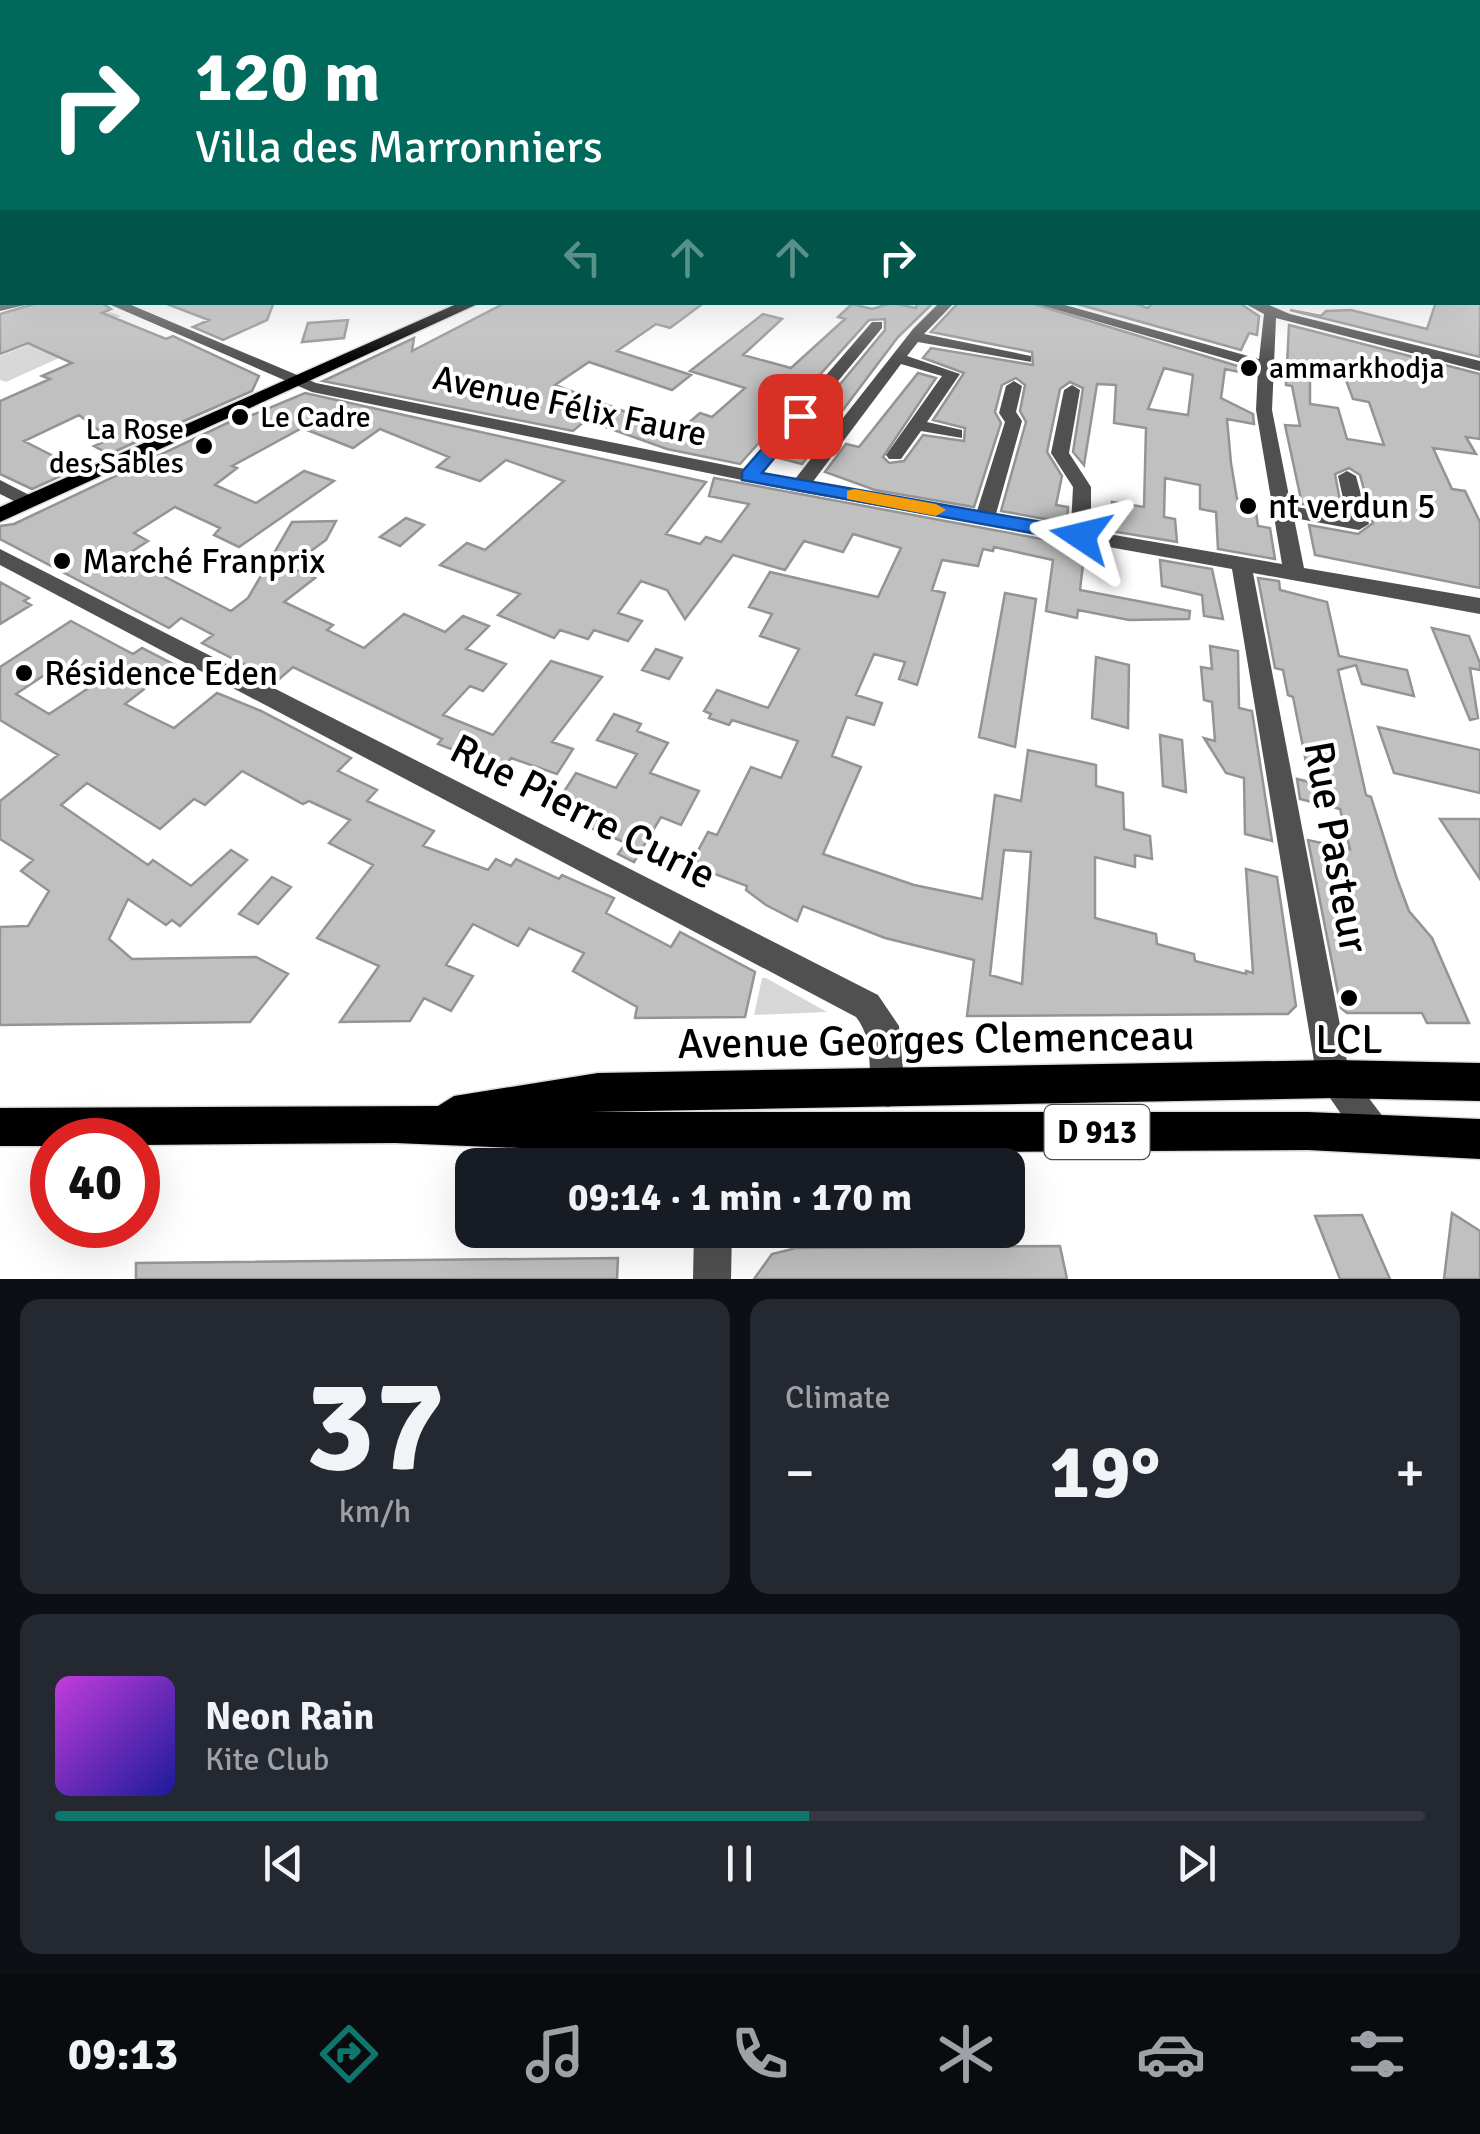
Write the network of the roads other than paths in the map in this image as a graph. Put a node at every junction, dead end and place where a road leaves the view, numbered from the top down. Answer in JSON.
{"nodes":[{"id":1,"x":118,"y":305,"type":"edge"},
{"id":2,"x":468,"y":305,"type":"edge"},
{"id":3,"x":946,"y":305,"type":"edge"},
{"id":4,"x":1048,"y":305,"type":"edge"},
{"id":5,"x":1256,"y":305,"type":"edge"},
{"id":6,"x":1274,"y":313,"type":"junction"},
{"id":7,"x":877,"y":325,"type":"dead end"},
{"id":8,"x":918,"y":337,"type":"junction"},
{"id":9,"x":901,"y":359,"type":"junction"},
{"id":10,"x":1026,"y":359,"type":"dead end"},
{"id":11,"x":1265,"y":365,"type":"junction"},
{"id":12,"x":1480,"y":366,"type":"edge"},
{"id":13,"x":948,"y":372,"type":"junction"},
{"id":14,"x":974,"y":377,"type":"dead end"},
{"id":15,"x":298,"y":382,"type":"junction"},
{"id":16,"x":1014,"y":386,"type":"dead end"},
{"id":17,"x":1072,"y":390,"type":"dead end"},
{"id":18,"x":919,"y":425,"type":"junction"},
{"id":19,"x":956,"y":434,"type":"dead end"},
{"id":20,"x":896,"y":455,"type":"dead end"},
{"id":21,"x":749,"y":476,"type":"junction"},
{"id":22,"x":1347,"y":476,"type":"dead end"},
{"id":23,"x":0,"y":486,"type":"edge"},
{"id":24,"x":800,"y":486,"type":"junction"},
{"id":25,"x":28,"y":502,"type":"junction"},
{"id":26,"x":1282,"y":510,"type":"junction"},
{"id":27,"x":0,"y":515,"type":"edge"},
{"id":28,"x":985,"y":518,"type":"junction"},
{"id":29,"x":1081,"y":536,"type":"junction"},
{"id":30,"x":0,"y":556,"type":"edge"},
{"id":31,"x":1241,"y":564,"type":"junction"},
{"id":32,"x":1294,"y":572,"type":"junction"},
{"id":33,"x":1480,"y":606,"type":"edge"},
{"id":34,"x":1334,"y":1078,"type":"junction"},
{"id":35,"x":1480,"y":1082,"type":"edge"},
{"id":36,"x":888,"y":1090,"type":"junction"},
{"id":37,"x":395,"y":1124,"type":"junction"},
{"id":38,"x":0,"y":1127,"type":"edge"},
{"id":39,"x":1375,"y":1134,"type":"junction"},
{"id":40,"x":1480,"y":1139,"type":"edge"},
{"id":41,"x":701,"y":1148,"type":"edge"},
{"id":42,"x":758,"y":1148,"type":"edge"},
{"id":43,"x":713,"y":1248,"type":"edge"},
{"id":44,"x":712,"y":1279,"type":"edge"}],
"edges":[{"from":1,"to":15,"type":"street","name":"Avenue Félix Faure"},
{"from":2,"to":15,"type":"main road"},
{"from":3,"to":8,"type":"street"},
{"from":4,"to":11,"type":"street"},
{"from":5,"to":6,"type":"street"},
{"from":6,"to":11,"type":"street"},
{"from":6,"to":12,"type":"street"},
{"from":7,"to":21,"type":"street"},
{"from":8,"to":9,"type":"street"},
{"from":8,"to":10,"type":"street"},
{"from":9,"to":13,"type":"street"},
{"from":9,"to":24,"type":"street"},
{"from":11,"to":26,"type":"street"},
{"from":13,"to":14,"type":"street"},
{"from":13,"to":18,"type":"street"},
{"from":15,"to":21,"type":"street","name":"Avenue Félix Faure"},
{"from":15,"to":25,"type":"main road"},
{"from":16,"to":28,"type":"street"},
{"from":17,"to":29,"type":"street"},
{"from":18,"to":19,"type":"street"},
{"from":18,"to":20,"type":"street"},
{"from":21,"to":24,"type":"street","name":"Avenue Félix Faure"},
{"from":22,"to":26,"type":"street"},
{"from":23,"to":25,"type":"street"},
{"from":24,"to":28,"type":"street","name":"Avenue Félix Faure"},
{"from":25,"to":27,"type":"main road"},
{"from":26,"to":32,"type":"street"},
{"from":28,"to":29,"type":"street","name":"Avenue Félix Faure"},
{"from":29,"to":31,"type":"street","name":"Avenue Félix Faure"},
{"from":30,"to":36,"type":"street","name":"Rue Pierre Curie"},
{"from":31,"to":32,"type":"street","name":"Avenue Félix Faure"},
{"from":31,"to":34,"type":"street","name":"Rue Pasteur"},
{"from":32,"to":33,"type":"street","name":"Avenue Félix Faure"},
{"from":34,"to":35,"type":"main road","name":"Avenue Georges Clemenceau","number":"D 913"},
{"from":34,"to":36,"type":"main road","name":"Avenue Georges Clemenceau","number":"D 913"},
{"from":34,"to":39,"type":"street","name":"Rue Pasteur"},
{"from":36,"to":37,"type":"main road","name":"Avenue Georges Clemenceau","number":"D 913"},
{"from":37,"to":38,"type":"main road","name":"Avenue Georges Clemenceau","number":"D 913"},
{"from":37,"to":41,"type":"main road","name":"Avenue Georges Clemenceau","number":"D 913"},
{"from":39,"to":40,"type":"main road","name":"Avenue Georges Clemenceau","number":"D 913"},
{"from":39,"to":42,"type":"main road","name":"Avenue Georges Clemenceau","number":"D 913"},
{"from":43,"to":44,"type":"street"}]}
